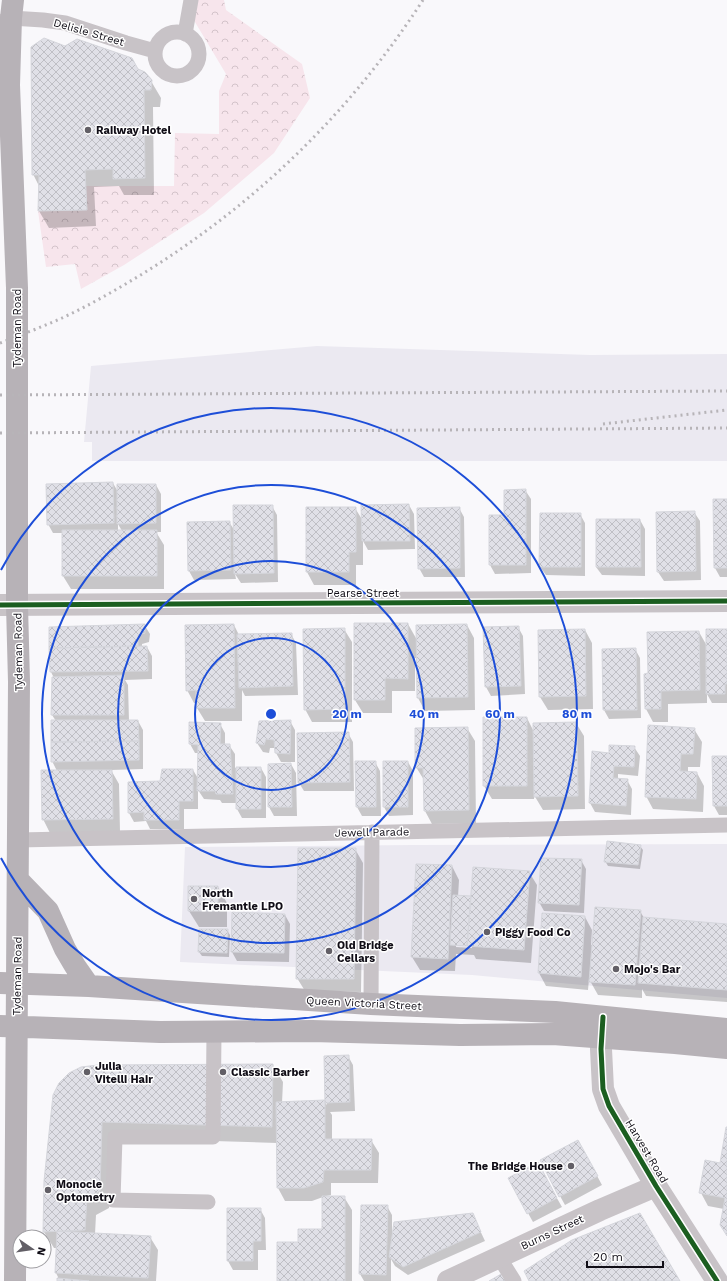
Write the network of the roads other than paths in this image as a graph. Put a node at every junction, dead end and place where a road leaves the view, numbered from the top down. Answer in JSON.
{"nodes":[{"id":1,"x":191,"y":0,"type":"edge"},
{"id":2,"x":8,"y":14,"type":"edge"},
{"id":3,"x":185,"y":34,"type":"junction"},
{"id":4,"x":155,"y":51,"type":"junction"},
{"id":5,"x":727,"y":601,"type":"edge"},
{"id":6,"x":9,"y":605,"type":"edge"},
{"id":7,"x":727,"y":825,"type":"edge"},
{"id":8,"x":372,"y":832,"type":"junction"},
{"id":9,"x":18,"y":840,"type":"junction"},
{"id":10,"x":18,"y":880,"type":"junction"},
{"id":11,"x":8,"y":983,"type":"edge"},
{"id":12,"x":89,"y":986,"type":"junction"},
{"id":13,"x":371,"y":1004,"type":"junction"},
{"id":14,"x":8,"y":1026,"type":"edge"},
{"id":15,"x":602,"y":1027,"type":"junction"},
{"id":16,"x":727,"y":1029,"type":"edge"},
{"id":17,"x":214,"y":1032,"type":"junction"},
{"id":18,"x":727,"y":1048,"type":"edge"},
{"id":19,"x":656,"y":1186,"type":"junction"},
{"id":20,"x":208,"y":1202,"type":"dead end"},
{"id":21,"x":499,"y":1257,"type":"junction"},
{"id":22,"x":15,"y":1281,"type":"edge"},
{"id":23,"x":448,"y":1281,"type":"edge"},
{"id":24,"x":514,"y":1281,"type":"edge"},
{"id":25,"x":717,"y":1281,"type":"edge"}],
"edges":[{"from":1,"to":3,"type":"lane"},
{"from":2,"to":4,"type":"lane","name":"Delisle Street"},
{"from":2,"to":6,"type":"main road","name":"Tydeman Road"},
{"from":3,"to":4,"type":"lane"},
{"from":3,"to":4,"type":"lane"},
{"from":5,"to":6,"type":"street","name":"Pearse Street"},
{"from":6,"to":9,"type":"main road","name":"Tydeman Road"},
{"from":7,"to":8,"type":"lane","name":"Jewell Parade"},
{"from":8,"to":9,"type":"lane","name":"Jewell Parade"},
{"from":8,"to":13,"type":"lane"},
{"from":9,"to":10,"type":"main road","name":"Tydeman Road"},
{"from":10,"to":11,"type":"main road","name":"Tydeman Road"},
{"from":10,"to":12,"type":"main road"},
{"from":11,"to":12,"type":"main road","name":"Queen Victoria Street"},
{"from":11,"to":14,"type":"main road","name":"Tydeman Road"},
{"from":12,"to":13,"type":"main road","name":"Queen Victoria Street"},
{"from":13,"to":15,"type":"main road","name":"Queen Victoria Street"},
{"from":14,"to":17,"type":"main road","name":"Queen Victoria Street"},
{"from":14,"to":22,"type":"main road","name":"Tydeman Road"},
{"from":15,"to":16,"type":"main road","name":"Queen Victoria Street"},
{"from":15,"to":17,"type":"main road","name":"Queen Victoria Street"},
{"from":15,"to":18,"type":"main road","name":"Queen Victoria Street"},
{"from":15,"to":19,"type":"street","name":"Harvest Road"},
{"from":17,"to":20,"type":"lane"},
{"from":19,"to":21,"type":"street","name":"Burns Street"},
{"from":19,"to":25,"type":"street","name":"Harvest Road"},
{"from":21,"to":23,"type":"street","name":"Burns Street"},
{"from":21,"to":24,"type":"lane"}]}
